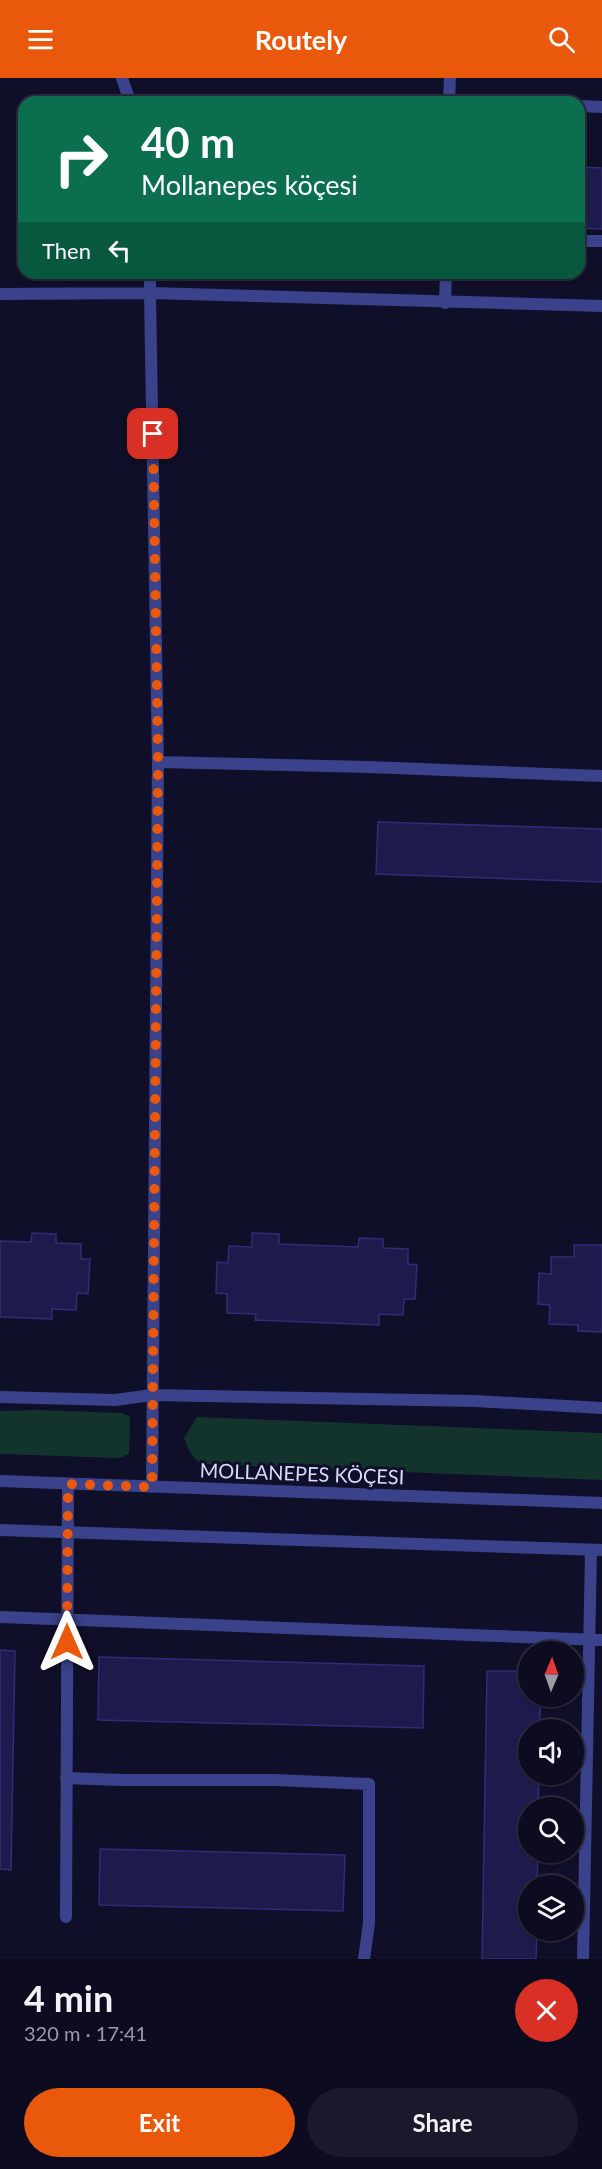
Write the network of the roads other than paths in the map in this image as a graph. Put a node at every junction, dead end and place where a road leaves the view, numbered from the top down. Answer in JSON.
{"nodes":[{"id":1,"x":122,"y":78,"type":"edge"},
{"id":2,"x":450,"y":78,"type":"edge"},
{"id":3,"x":128,"y":96,"type":"edge"},
{"id":4,"x":449,"y":96,"type":"edge"},
{"id":5,"x":585,"y":106,"type":"edge"},
{"id":6,"x":602,"y":106,"type":"edge"},
{"id":7,"x":585,"y":241,"type":"edge"},
{"id":8,"x":602,"y":241,"type":"edge"},
{"id":9,"x":150,"y":279,"type":"edge"},
{"id":10,"x":446,"y":279,"type":"edge"},
{"id":11,"x":0,"y":294,"type":"edge"},
{"id":12,"x":150,"y":294,"type":"junction"},
{"id":13,"x":445,"y":303,"type":"junction"},
{"id":14,"x":602,"y":306,"type":"edge"},
{"id":15,"x":158,"y":762,"type":"junction"},
{"id":16,"x":602,"y":776,"type":"edge"},
{"id":17,"x":152,"y":1395,"type":"junction"},
{"id":18,"x":0,"y":1397,"type":"edge"},
{"id":19,"x":602,"y":1408,"type":"edge"},
{"id":20,"x":0,"y":1481,"type":"edge"},
{"id":21,"x":68,"y":1484,"type":"junction"},
{"id":22,"x":152,"y":1487,"type":"junction"},
{"id":23,"x":602,"y":1503,"type":"edge"},
{"id":24,"x":0,"y":1530,"type":"edge"},
{"id":25,"x":68,"y":1532,"type":"junction"},
{"id":26,"x":597,"y":1550,"type":"edge"},
{"id":27,"x":0,"y":1617,"type":"edge"},
{"id":28,"x":67,"y":1620,"type":"junction"},
{"id":29,"x":596,"y":1640,"type":"edge"},
{"id":30,"x":66,"y":1778,"type":"junction"},
{"id":31,"x":66,"y":1917,"type":"dead end"},
{"id":32,"x":364,"y":1959,"type":"edge"},
{"id":33,"x":583,"y":1959,"type":"edge"}],
"edges":[{"from":1,"to":3,"type":"street"},
{"from":2,"to":4,"type":"street"},
{"from":5,"to":6,"type":"street"},
{"from":7,"to":8,"type":"street"},
{"from":9,"to":12,"type":"street"},
{"from":10,"to":13,"type":"street"},
{"from":11,"to":12,"type":"street"},
{"from":12,"to":13,"type":"street"},
{"from":12,"to":15,"type":"street"},
{"from":13,"to":14,"type":"street"},
{"from":15,"to":16,"type":"street"},
{"from":15,"to":17,"type":"street"},
{"from":17,"to":18,"type":"street"},
{"from":17,"to":19,"type":"street"},
{"from":17,"to":22,"type":"street"},
{"from":20,"to":21,"type":"street","name":"MOLLANEPES KÖÇESI"},
{"from":21,"to":22,"type":"street","name":"MOLLANEPES KÖÇESI"},
{"from":21,"to":25,"type":"street"},
{"from":22,"to":23,"type":"street","name":"MOLLANEPES KÖÇESI"},
{"from":24,"to":25,"type":"street"},
{"from":25,"to":26,"type":"street"},
{"from":25,"to":28,"type":"street"},
{"from":26,"to":29,"type":"street"},
{"from":27,"to":28,"type":"street"},
{"from":28,"to":29,"type":"street"},
{"from":28,"to":30,"type":"street"},
{"from":29,"to":33,"type":"street"},
{"from":30,"to":31,"type":"street"},
{"from":30,"to":32,"type":"street"}]}
